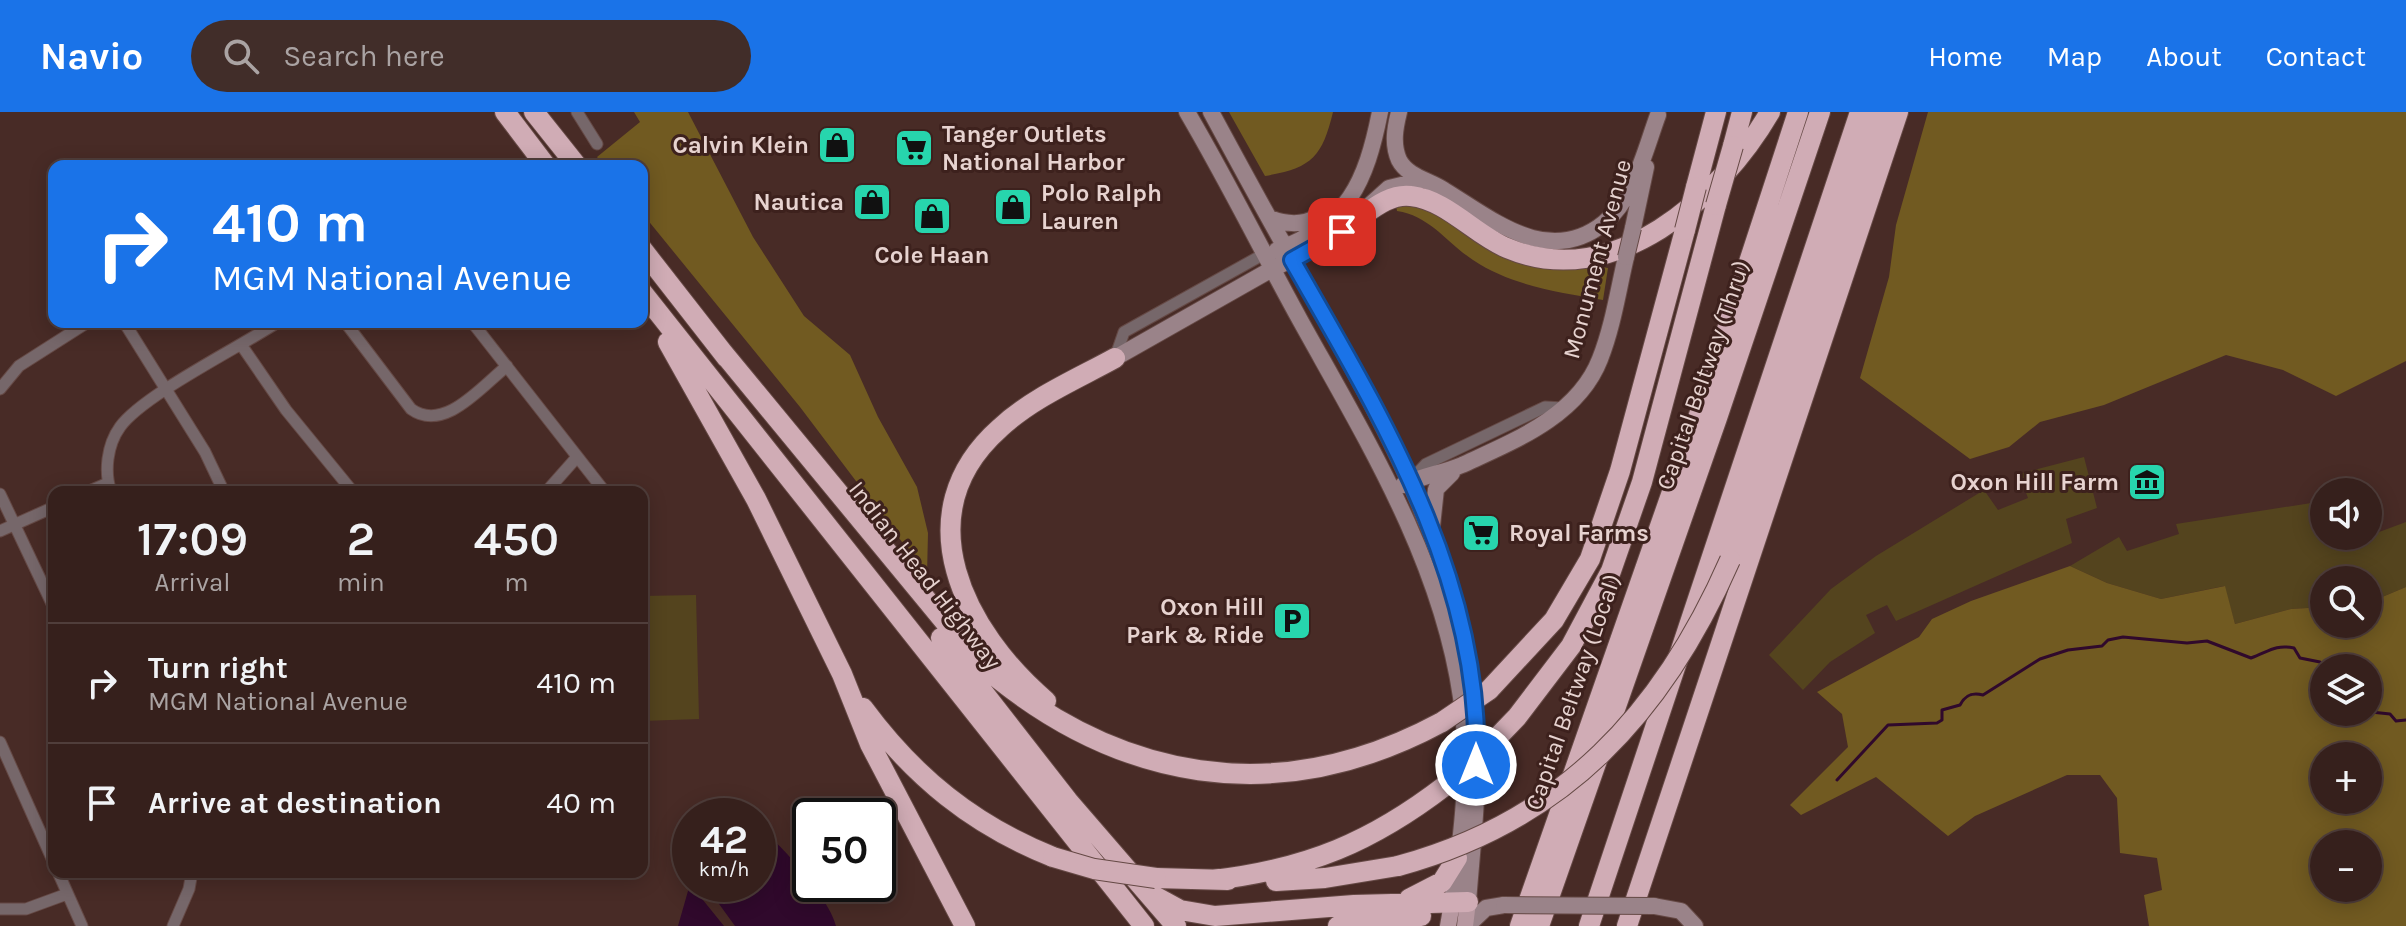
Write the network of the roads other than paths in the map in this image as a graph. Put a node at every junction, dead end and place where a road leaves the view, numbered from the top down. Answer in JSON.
{"nodes":[{"id":1,"x":505,"y":112,"type":"edge"},
{"id":2,"x":534,"y":112,"type":"edge"},
{"id":3,"x":577,"y":112,"type":"edge"},
{"id":4,"x":1187,"y":112,"type":"edge"},
{"id":5,"x":1211,"y":112,"type":"edge"},
{"id":6,"x":1380,"y":112,"type":"edge"},
{"id":7,"x":1399,"y":112,"type":"edge"},
{"id":8,"x":1716,"y":112,"type":"edge"},
{"id":9,"x":1742,"y":112,"type":"edge"},
{"id":10,"x":1770,"y":112,"type":"edge"},
{"id":11,"x":1798,"y":112,"type":"edge"},
{"id":12,"x":1820,"y":112,"type":"edge"},
{"id":13,"x":1860,"y":112,"type":"edge"},
{"id":14,"x":1878,"y":112,"type":"edge"},
{"id":15,"x":1898,"y":112,"type":"edge"},
{"id":16,"x":1658,"y":114,"type":"edge"},
{"id":17,"x":597,"y":144,"type":"dead end"},
{"id":18,"x":541,"y":160,"type":"edge"},
{"id":19,"x":572,"y":160,"type":"edge"},
{"id":20,"x":1364,"y":176,"type":"junction"},
{"id":21,"x":1422,"y":180,"type":"junction"},
{"id":22,"x":1269,"y":218,"type":"junction"},
{"id":23,"x":1352,"y":223,"type":"junction"},
{"id":24,"x":1288,"y":253,"type":"junction"},
{"id":25,"x":648,"y":257,"type":"edge"},
{"id":26,"x":1268,"y":262,"type":"junction"},
{"id":27,"x":648,"y":300,"type":"edge"},
{"id":28,"x":648,"y":311,"type":"edge"},
{"id":29,"x":79,"y":328,"type":"edge"},
{"id":30,"x":128,"y":328,"type":"edge"},
{"id":31,"x":269,"y":328,"type":"edge"},
{"id":32,"x":350,"y":328,"type":"edge"},
{"id":33,"x":477,"y":328,"type":"edge"},
{"id":34,"x":242,"y":346,"type":"junction"},
{"id":35,"x":720,"y":349,"type":"junction"},
{"id":36,"x":1115,"y":358,"type":"joint"},
{"id":37,"x":507,"y":366,"type":"junction"},
{"id":38,"x":0,"y":389,"type":"edge"},
{"id":39,"x":167,"y":391,"type":"junction"},
{"id":40,"x":1564,"y":408,"type":"junction"},
{"id":41,"x":577,"y":457,"type":"junction"},
{"id":42,"x":1462,"y":465,"type":"junction"},
{"id":43,"x":1410,"y":482,"type":"junction"},
{"id":44,"x":110,"y":486,"type":"edge"},
{"id":45,"x":221,"y":486,"type":"edge"},
{"id":46,"x":348,"y":486,"type":"edge"},
{"id":47,"x":551,"y":486,"type":"edge"},
{"id":48,"x":600,"y":486,"type":"edge"},
{"id":49,"x":1392,"y":491,"type":"junction"},
{"id":50,"x":0,"y":494,"type":"edge"},
{"id":51,"x":48,"y":510,"type":"edge"},
{"id":52,"x":15,"y":524,"type":"junction"},
{"id":53,"x":0,"y":531,"type":"edge"},
{"id":54,"x":1433,"y":536,"type":"junction"},
{"id":55,"x":48,"y":595,"type":"edge"},
{"id":56,"x":842,"y":674,"type":"junction"},
{"id":57,"x":0,"y":742,"type":"edge"},
{"id":58,"x":1107,"y":746,"type":"junction"},
{"id":59,"x":48,"y":850,"type":"edge"},
{"id":60,"x":1093,"y":863,"type":"junction"},
{"id":61,"x":1464,"y":866,"type":"junction"},
{"id":62,"x":60,"y":878,"type":"edge"},
{"id":63,"x":191,"y":878,"type":"edge"},
{"id":64,"x":1214,"y":880,"type":"junction"},
{"id":65,"x":1135,"y":883,"type":"junction"},
{"id":66,"x":67,"y":894,"type":"junction"},
{"id":67,"x":1390,"y":903,"type":"junction"},
{"id":68,"x":1498,"y":904,"type":"junction"},
{"id":69,"x":0,"y":909,"type":"edge"},
{"id":70,"x":1459,"y":916,"type":"edge"},
{"id":71,"x":1366,"y":919,"type":"junction"},
{"id":72,"x":82,"y":926,"type":"edge"},
{"id":73,"x":173,"y":926,"type":"edge"},
{"id":74,"x":965,"y":926,"type":"edge"},
{"id":75,"x":1124,"y":926,"type":"edge"},
{"id":76,"x":1144,"y":926,"type":"edge"},
{"id":77,"x":1176,"y":926,"type":"edge"},
{"id":78,"x":1338,"y":926,"type":"edge"},
{"id":79,"x":1394,"y":926,"type":"edge"},
{"id":80,"x":1520,"y":926,"type":"edge"},
{"id":81,"x":1539,"y":926,"type":"edge"},
{"id":82,"x":1589,"y":926,"type":"edge"},
{"id":83,"x":1627,"y":926,"type":"edge"},
{"id":84,"x":1695,"y":926,"type":"edge"}],
"edges":[{"from":1,"to":18,"type":"highway"},
{"from":2,"to":19,"type":"highway"},
{"from":3,"to":17,"type":"street"},
{"from":4,"to":26,"type":"main road"},
{"from":5,"to":22,"type":"main road"},
{"from":6,"to":20,"type":"main road"},
{"from":7,"to":21,"type":"main road"},
{"from":8,"to":58,"type":"highway","bridge":true},
{"from":9,"to":64,"type":"highway","bridge":true},
{"from":10,"to":23,"type":"highway"},
{"from":11,"to":80,"type":"highway","name":"Capital Beltway (Local)"},
{"from":12,"to":81,"type":"highway","name":"Capital Beltway (Thru)"},
{"from":13,"to":82,"type":"highway"},
{"from":14,"to":64,"type":"highway","bridge":true},
{"from":15,"to":83,"type":"highway"},
{"from":16,"to":21,"type":"main road"},
{"from":16,"to":40,"type":"main road","name":"Monument Avenue","bridge":true},
{"from":20,"to":22,"type":"main road"},
{"from":20,"to":24,"type":"main road"},
{"from":21,"to":23,"type":"main road"},
{"from":22,"to":24,"type":"main road"},
{"from":23,"to":24,"type":"main road"},
{"from":24,"to":26,"type":"main road"},
{"from":24,"to":43,"type":"main road"},
{"from":25,"to":35,"type":"highway","name":"Indian Head Highway"},
{"from":26,"to":36,"type":"main road"},
{"from":26,"to":49,"type":"main road"},
{"from":27,"to":60,"type":"highway","name":"Indian Head Highway"},
{"from":28,"to":56,"type":"highway"},
{"from":29,"to":38,"type":"street"},
{"from":30,"to":39,"type":"street"},
{"from":31,"to":34,"type":"street"},
{"from":32,"to":37,"type":"street"},
{"from":33,"to":37,"type":"street"},
{"from":34,"to":39,"type":"street"},
{"from":34,"to":46,"type":"street"},
{"from":35,"to":58,"type":"highway"},
{"from":35,"to":65,"type":"highway","name":"Indian Head Highway"},
{"from":36,"to":58,"type":"highway"},
{"from":37,"to":41,"type":"street"},
{"from":39,"to":44,"type":"street"},
{"from":39,"to":45,"type":"street"},
{"from":40,"to":42,"type":"main road","name":"Monument Avenue"},
{"from":40,"to":43,"type":"street","name":"Monument Avenue"},
{"from":41,"to":47,"type":"street"},
{"from":41,"to":48,"type":"street"},
{"from":42,"to":43,"type":"main road","name":"Monument Avenue"},
{"from":42,"to":54,"type":"main road"},
{"from":43,"to":49,"type":"main road","name":"Monument Avenue"},
{"from":43,"to":54,"type":"main road"},
{"from":49,"to":61,"type":"main road"},
{"from":50,"to":52,"type":"street"},
{"from":51,"to":52,"type":"street"},
{"from":52,"to":53,"type":"street"},
{"from":52,"to":55,"type":"street"},
{"from":54,"to":61,"type":"main road"},
{"from":56,"to":64,"type":"highway","bridge":true},
{"from":56,"to":74,"type":"highway"},
{"from":57,"to":59,"type":"street"},
{"from":60,"to":75,"type":"highway"},
{"from":60,"to":76,"type":"highway","name":"Indian Head Highway"},
{"from":61,"to":67,"type":"highway"},
{"from":61,"to":68,"type":"main road"},
{"from":61,"to":70,"type":"main road"},
{"from":62,"to":66,"type":"street"},
{"from":63,"to":73,"type":"street"},
{"from":65,"to":67,"type":"highway"},
{"from":65,"to":77,"type":"highway","name":"Indian Head Highway"},
{"from":66,"to":69,"type":"street"},
{"from":66,"to":72,"type":"street"},
{"from":67,"to":70,"type":"highway"},
{"from":68,"to":70,"type":"main road"},
{"from":68,"to":84,"type":"main road","bridge":true},
{"from":70,"to":71,"type":"highway"},
{"from":71,"to":78,"type":"highway"},
{"from":71,"to":79,"type":"highway"}]}
